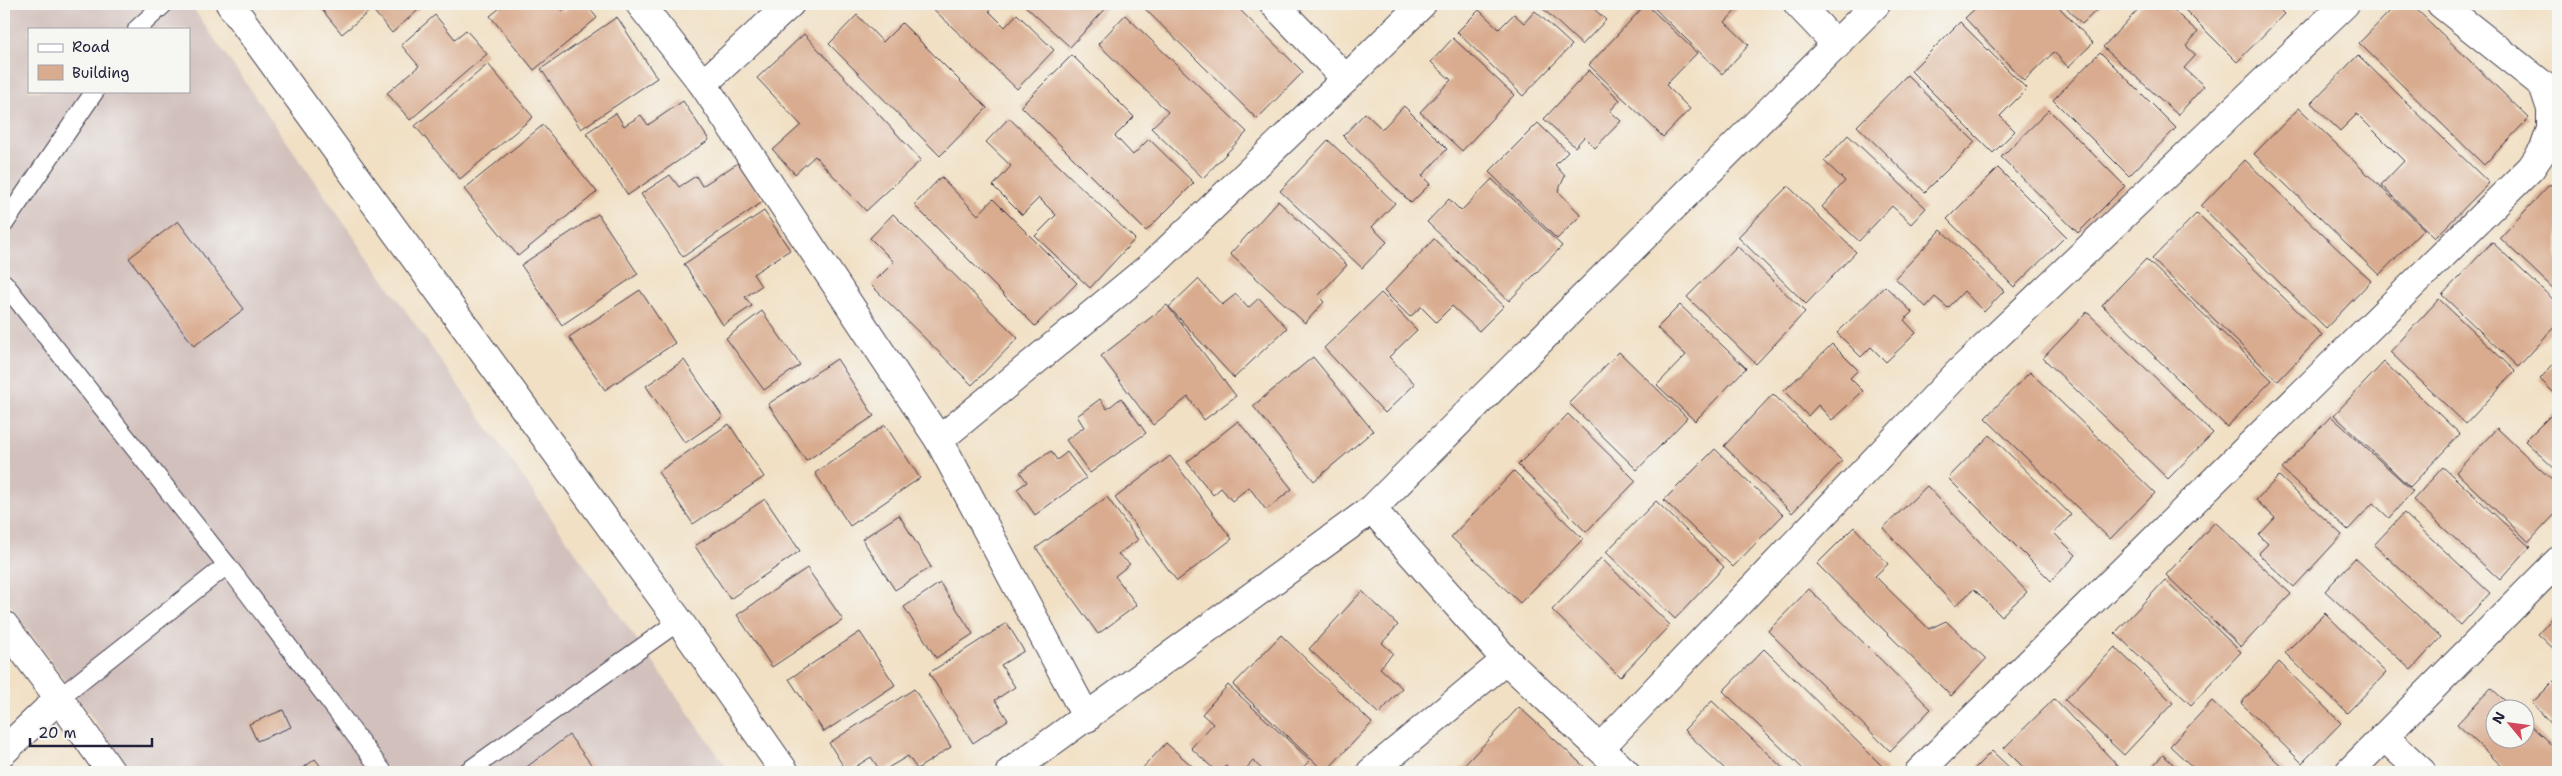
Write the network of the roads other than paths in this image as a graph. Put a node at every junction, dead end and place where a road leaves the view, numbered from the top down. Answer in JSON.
{"nodes":[{"id":1,"x":164,"y":4,"type":"edge"},
{"id":2,"x":230,"y":4,"type":"edge"},
{"id":3,"x":640,"y":4,"type":"edge"},
{"id":4,"x":790,"y":4,"type":"edge"},
{"id":5,"x":1274,"y":4,"type":"edge"},
{"id":6,"x":1422,"y":4,"type":"edge"},
{"id":7,"x":1798,"y":4,"type":"edge"},
{"id":8,"x":1876,"y":4,"type":"edge"},
{"id":9,"x":2345,"y":4,"type":"edge"},
{"id":10,"x":2441,"y":4,"type":"edge"},
{"id":11,"x":138,"y":28,"type":"edge"},
{"id":12,"x":1837,"y":45,"type":"junction"},
{"id":13,"x":1346,"y":79,"type":"junction"},
{"id":14,"x":703,"y":84,"type":"junction"},
{"id":15,"x":94,"y":92,"type":"edge"},
{"id":16,"x":4,"y":224,"type":"edge"},
{"id":17,"x":4,"y":283,"type":"edge"},
{"id":18,"x":939,"y":440,"type":"junction"},
{"id":19,"x":1372,"y":509,"type":"junction"},
{"id":20,"x":2558,"y":561,"type":"edge"},
{"id":21,"x":227,"y":565,"type":"junction"},
{"id":22,"x":679,"y":620,"type":"junction"},
{"id":23,"x":4,"y":625,"type":"edge"},
{"id":24,"x":1506,"y":660,"type":"junction"},
{"id":25,"x":59,"y":698,"type":"junction"},
{"id":26,"x":1087,"y":718,"type":"junction"},
{"id":27,"x":2384,"y":737,"type":"junction"},
{"id":28,"x":1600,"y":748,"type":"junction"},
{"id":29,"x":4,"y":752,"type":"edge"},
{"id":30,"x":111,"y":772,"type":"edge"},
{"id":31,"x":383,"y":772,"type":"edge"},
{"id":32,"x":467,"y":772,"type":"edge"},
{"id":33,"x":784,"y":772,"type":"edge"},
{"id":34,"x":1010,"y":772,"type":"edge"},
{"id":35,"x":1371,"y":772,"type":"edge"},
{"id":36,"x":1625,"y":772,"type":"edge"},
{"id":37,"x":1919,"y":772,"type":"edge"},
{"id":38,"x":2349,"y":772,"type":"edge"},
{"id":39,"x":2422,"y":772,"type":"edge"}],
"edges":[{"from":1,"to":11,"type":"lane"},
{"from":2,"to":22,"type":"street"},
{"from":3,"to":14,"type":"street"},
{"from":4,"to":14,"type":"street"},
{"from":5,"to":13,"type":"street"},
{"from":6,"to":13,"type":"street"},
{"from":7,"to":12,"type":"street"},
{"from":8,"to":12,"type":"street"},
{"from":9,"to":28,"type":"street"},
{"from":10,"to":37,"type":"street"},
{"from":12,"to":19,"type":"street"},
{"from":13,"to":18,"type":"street"},
{"from":14,"to":18,"type":"street"},
{"from":15,"to":16,"type":"lane"},
{"from":17,"to":21,"type":"lane"},
{"from":18,"to":26,"type":"street"},
{"from":19,"to":24,"type":"street"},
{"from":19,"to":26,"type":"street"},
{"from":20,"to":27,"type":"street"},
{"from":21,"to":25,"type":"lane"},
{"from":21,"to":31,"type":"lane"},
{"from":22,"to":32,"type":"lane"},
{"from":22,"to":33,"type":"street"},
{"from":23,"to":25,"type":"street"},
{"from":24,"to":28,"type":"street"},
{"from":24,"to":35,"type":"street"},
{"from":25,"to":29,"type":"street"},
{"from":25,"to":30,"type":"street"},
{"from":26,"to":34,"type":"street"},
{"from":27,"to":38,"type":"street"},
{"from":27,"to":39,"type":"street"},
{"from":28,"to":36,"type":"street"}]}
